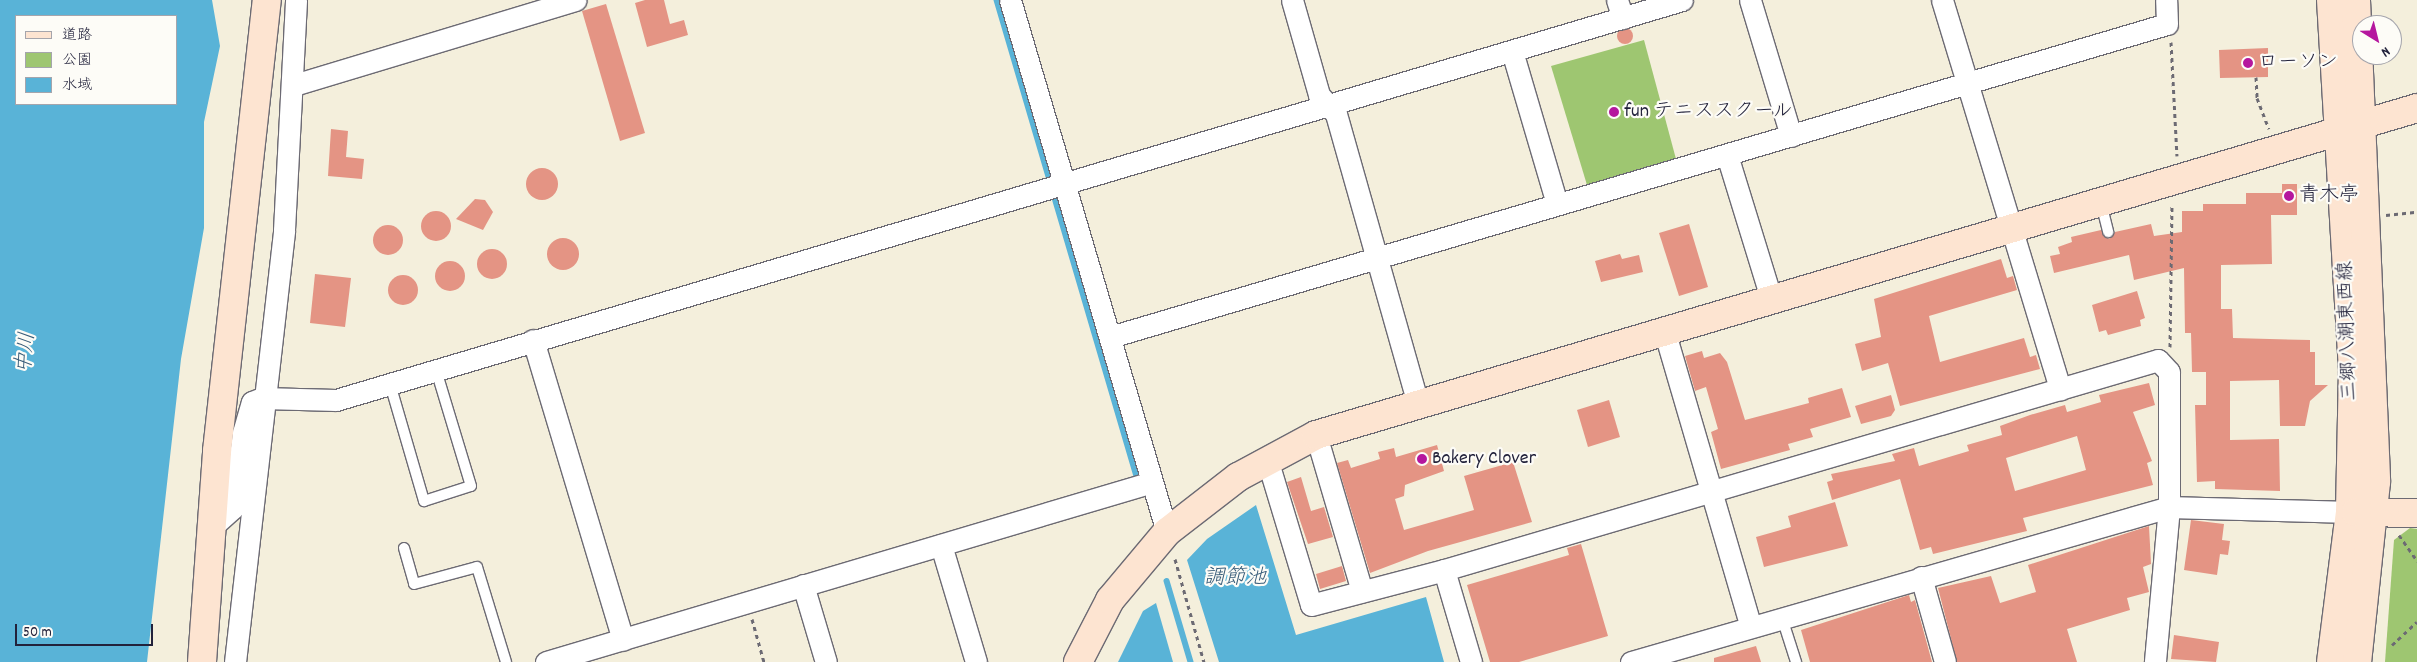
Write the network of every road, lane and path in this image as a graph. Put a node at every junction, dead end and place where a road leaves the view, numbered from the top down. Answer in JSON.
{"nodes":[{"id":1,"x":267,"y":0,"type":"edge"},
{"id":2,"x":296,"y":0,"type":"edge"},
{"id":3,"x":575,"y":0,"type":"edge"},
{"id":4,"x":1010,"y":0,"type":"edge"},
{"id":5,"x":1292,"y":0,"type":"edge"},
{"id":6,"x":1682,"y":0,"type":"edge"},
{"id":7,"x":1750,"y":0,"type":"edge"},
{"id":8,"x":1942,"y":0,"type":"edge"},
{"id":9,"x":2166,"y":0,"type":"edge"},
{"id":10,"x":2331,"y":0,"type":"edge"},
{"id":11,"x":2356,"y":0,"type":"edge"},
{"id":12,"x":1620,"y":9,"type":"edge"},
{"id":13,"x":2167,"y":24,"type":"junction"},
{"id":14,"x":1512,"y":51,"type":"junction"},
{"id":15,"x":2256,"y":77,"type":"dead end"},
{"id":16,"x":1966,"y":84,"type":"junction"},
{"id":17,"x":294,"y":85,"type":"junction"},
{"id":18,"x":1329,"y":106,"type":"junction"},
{"id":19,"x":2417,"y":108,"type":"edge"},
{"id":20,"x":2350,"y":129,"type":"junction"},
{"id":21,"x":2272,"y":134,"type":"dead end"},
{"id":22,"x":1791,"y":136,"type":"junction"},
{"id":23,"x":1727,"y":155,"type":"junction"},
{"id":24,"x":2177,"y":163,"type":"dead end"},
{"id":25,"x":1055,"y":187,"type":"junction"},
{"id":26,"x":2101,"y":202,"type":"junction"},
{"id":27,"x":1557,"y":204,"type":"junction"},
{"id":28,"x":2172,"y":204,"type":"dead end"},
{"id":29,"x":2417,"y":212,"type":"edge"},
{"id":30,"x":2386,"y":215,"type":"dead end"},
{"id":31,"x":2011,"y":226,"type":"junction"},
{"id":32,"x":2108,"y":232,"type":"dead end"},
{"id":33,"x":1376,"y":258,"type":"junction"},
{"id":34,"x":1771,"y":298,"type":"junction"},
{"id":35,"x":1664,"y":330,"type":"junction"},
{"id":36,"x":1110,"y":337,"type":"junction"},
{"id":37,"x":533,"y":340,"type":"junction"},
{"id":38,"x":2164,"y":362,"type":"junction"},
{"id":39,"x":436,"y":370,"type":"junction"},
{"id":40,"x":390,"y":384,"type":"junction"},
{"id":41,"x":2060,"y":389,"type":"junction"},
{"id":42,"x":262,"y":398,"type":"junction"},
{"id":43,"x":1418,"y":403,"type":"junction"},
{"id":44,"x":1316,"y":435,"type":"junction"},
{"id":45,"x":1267,"y":459,"type":"junction"},
{"id":46,"x":1152,"y":482,"type":"junction"},
{"id":47,"x":1712,"y":492,"type":"junction"},
{"id":48,"x":2169,"y":507,"type":"junction"},
{"id":49,"x":2417,"y":513,"type":"edge"},
{"id":50,"x":2373,"y":518,"type":"junction"},
{"id":51,"x":212,"y":526,"type":"junction"},
{"id":52,"x":1171,"y":543,"type":"junction"},
{"id":53,"x":941,"y":545,"type":"junction"},
{"id":54,"x":404,"y":548,"type":"dead end"},
{"id":55,"x":2417,"y":561,"type":"edge"},
{"id":56,"x":1444,"y":570,"type":"junction"},
{"id":57,"x":1921,"y":577,"type":"junction"},
{"id":58,"x":803,"y":585,"type":"junction"},
{"id":59,"x":1362,"y":591,"type":"junction"},
{"id":60,"x":747,"y":601,"type":"junction"},
{"id":61,"x":1782,"y":618,"type":"junction"},
{"id":62,"x":2417,"y":622,"type":"edge"},
{"id":63,"x":1750,"y":627,"type":"junction"},
{"id":64,"x":623,"y":640,"type":"junction"},
{"id":65,"x":2392,"y":645,"type":"dead end"},
{"id":66,"x":202,"y":662,"type":"edge"},
{"id":67,"x":235,"y":662,"type":"edge"},
{"id":68,"x":506,"y":662,"type":"edge"},
{"id":69,"x":546,"y":662,"type":"edge"},
{"id":70,"x":764,"y":662,"type":"edge"},
{"id":71,"x":826,"y":662,"type":"edge"},
{"id":72,"x":976,"y":662,"type":"edge"},
{"id":73,"x":1078,"y":662,"type":"edge"},
{"id":74,"x":1204,"y":662,"type":"edge"},
{"id":75,"x":1471,"y":662,"type":"edge"},
{"id":76,"x":1631,"y":662,"type":"edge"},
{"id":77,"x":1796,"y":662,"type":"edge"},
{"id":78,"x":1945,"y":662,"type":"edge"},
{"id":79,"x":2155,"y":662,"type":"edge"},
{"id":80,"x":2331,"y":662,"type":"edge"},
{"id":81,"x":2357,"y":662,"type":"edge"}],
"edges":[{"from":1,"to":51,"type":"street"},
{"from":2,"to":17,"type":"street"},
{"from":3,"to":17,"type":"street"},
{"from":4,"to":25,"type":"street"},
{"from":5,"to":18,"type":"street"},
{"from":6,"to":12,"type":"street"},
{"from":7,"to":22,"type":"street"},
{"from":8,"to":16,"type":"street"},
{"from":9,"to":13,"type":"street"},
{"from":10,"to":20,"type":"street","name":"三郷八潮東西線"},
{"from":11,"to":20,"type":"street","name":"三郷八潮東西線"},
{"from":12,"to":14,"type":"street"},
{"from":13,"to":16,"type":"street"},
{"from":13,"to":24,"type":"path"},
{"from":14,"to":18,"type":"street"},
{"from":14,"to":27,"type":"street"},
{"from":15,"to":21,"type":"path"},
{"from":16,"to":22,"type":"street"},
{"from":16,"to":31,"type":"street"},
{"from":17,"to":42,"type":"street"},
{"from":18,"to":25,"type":"street"},
{"from":18,"to":33,"type":"street"},
{"from":19,"to":20,"type":"street"},
{"from":20,"to":26,"type":"street"},
{"from":20,"to":50,"type":"street","name":"三郷八潮東西線"},
{"from":22,"to":23,"type":"street"},
{"from":23,"to":27,"type":"street"},
{"from":23,"to":34,"type":"street"},
{"from":25,"to":36,"type":"street"},
{"from":25,"to":37,"type":"street"},
{"from":26,"to":31,"type":"street"},
{"from":26,"to":32,"type":"lane"},
{"from":27,"to":33,"type":"street"},
{"from":28,"to":38,"type":"path"},
{"from":29,"to":30,"type":"path"},
{"from":31,"to":34,"type":"street"},
{"from":31,"to":41,"type":"street"},
{"from":33,"to":36,"type":"street"},
{"from":33,"to":43,"type":"street"},
{"from":34,"to":35,"type":"street"},
{"from":35,"to":43,"type":"street"},
{"from":35,"to":47,"type":"street"},
{"from":36,"to":46,"type":"street"},
{"from":37,"to":39,"type":"street"},
{"from":37,"to":64,"type":"street"},
{"from":38,"to":41,"type":"street"},
{"from":38,"to":48,"type":"street"},
{"from":39,"to":40,"type":"street"},
{"from":39,"to":40,"type":"lane"},
{"from":40,"to":42,"type":"street"},
{"from":41,"to":47,"type":"street"},
{"from":42,"to":51,"type":"street"},
{"from":42,"to":67,"type":"street"},
{"from":43,"to":44,"type":"street"},
{"from":44,"to":45,"type":"street"},
{"from":44,"to":59,"type":"street"},
{"from":45,"to":52,"type":"street"},
{"from":45,"to":59,"type":"street"},
{"from":46,"to":52,"type":"street"},
{"from":46,"to":53,"type":"street"},
{"from":47,"to":56,"type":"street"},
{"from":47,"to":63,"type":"street"},
{"from":48,"to":50,"type":"street"},
{"from":48,"to":57,"type":"street"},
{"from":48,"to":79,"type":"street"},
{"from":49,"to":50,"type":"street"},
{"from":50,"to":55,"type":"path"},
{"from":50,"to":80,"type":"street","name":"三郷八潮東西線"},
{"from":50,"to":81,"type":"street","name":"三郷八潮東西線"},
{"from":51,"to":66,"type":"street"},
{"from":52,"to":73,"type":"street"},
{"from":52,"to":74,"type":"path"},
{"from":53,"to":58,"type":"street"},
{"from":53,"to":72,"type":"street"},
{"from":54,"to":68,"type":"lane"},
{"from":56,"to":59,"type":"street"},
{"from":56,"to":75,"type":"street"},
{"from":57,"to":61,"type":"street"},
{"from":57,"to":78,"type":"street"},
{"from":58,"to":60,"type":"street"},
{"from":58,"to":71,"type":"street"},
{"from":60,"to":64,"type":"street"},
{"from":60,"to":70,"type":"path"},
{"from":61,"to":63,"type":"street"},
{"from":61,"to":77,"type":"lane"},
{"from":62,"to":65,"type":"path"},
{"from":63,"to":76,"type":"street"},
{"from":64,"to":69,"type":"street"}]}
